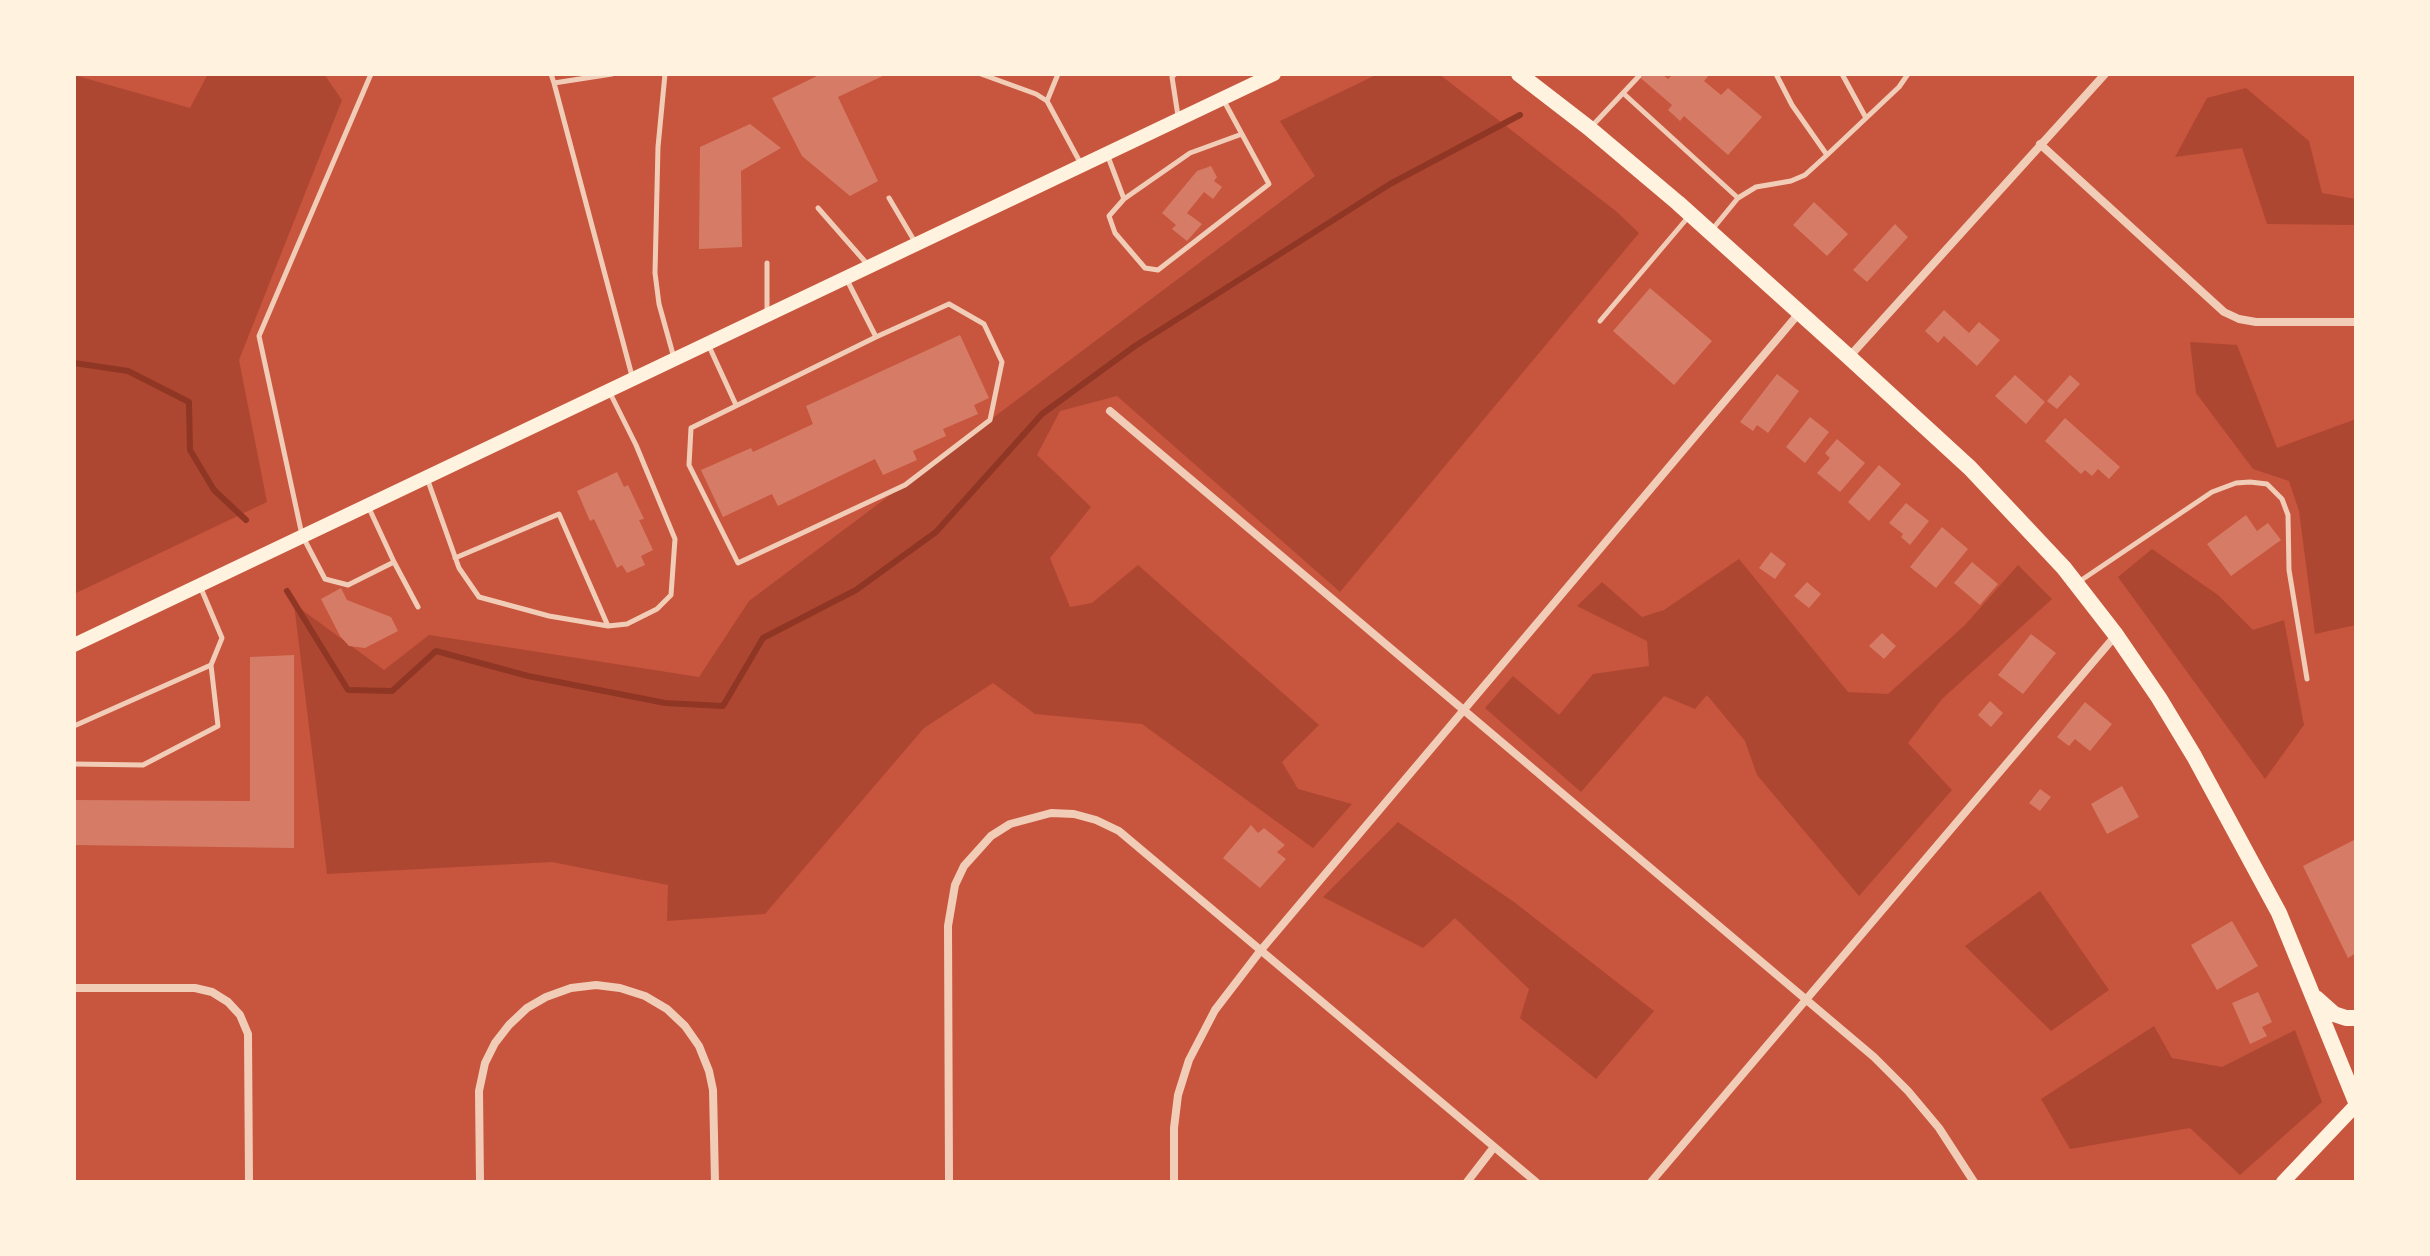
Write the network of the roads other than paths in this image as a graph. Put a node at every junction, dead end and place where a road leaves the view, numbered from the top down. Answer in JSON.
{"nodes":[{"id":1,"x":371,"y":74,"type":"edge"},
{"id":2,"x":551,"y":74,"type":"edge"},
{"id":3,"x":612,"y":74,"type":"edge"},
{"id":4,"x":665,"y":74,"type":"edge"},
{"id":5,"x":981,"y":74,"type":"edge"},
{"id":6,"x":1058,"y":74,"type":"edge"},
{"id":7,"x":1175,"y":74,"type":"edge"},
{"id":8,"x":1274,"y":74,"type":"edge"},
{"id":9,"x":1519,"y":74,"type":"edge"},
{"id":10,"x":1776,"y":74,"type":"edge"},
{"id":11,"x":1842,"y":74,"type":"edge"},
{"id":12,"x":1907,"y":74,"type":"edge"},
{"id":13,"x":2105,"y":74,"type":"edge"},
{"id":14,"x":1639,"y":76,"type":"dead end"},
{"id":15,"x":554,"y":83,"type":"junction"},
{"id":16,"x":1623,"y":93,"type":"junction"},
{"id":17,"x":1223,"y":98,"type":"junction"},
{"id":18,"x":1047,"y":101,"type":"junction"},
{"id":19,"x":1866,"y":118,"type":"junction"},
{"id":20,"x":1178,"y":119,"type":"junction"},
{"id":21,"x":1589,"y":128,"type":"junction"},
{"id":22,"x":1242,"y":134,"type":"junction"},
{"id":23,"x":2040,"y":144,"type":"junction"},
{"id":24,"x":1107,"y":153,"type":"junction"},
{"id":25,"x":1827,"y":155,"type":"junction"},
{"id":26,"x":1082,"y":165,"type":"junction"},
{"id":27,"x":889,"y":198,"type":"dead end"},
{"id":28,"x":1738,"y":198,"type":"junction"},
{"id":29,"x":1124,"y":199,"type":"junction"},
{"id":30,"x":818,"y":208,"type":"dead end"},
{"id":31,"x":1690,"y":214,"type":"junction"},
{"id":32,"x":1710,"y":232,"type":"junction"},
{"id":33,"x":915,"y":243,"type":"junction"},
{"id":34,"x":767,"y":263,"type":"dead end"},
{"id":35,"x":869,"y":266,"type":"junction"},
{"id":36,"x":846,"y":277,"type":"junction"},
{"id":37,"x":1800,"y":312,"type":"junction"},
{"id":38,"x":767,"y":315,"type":"junction"},
{"id":39,"x":1600,"y":321,"type":"dead end"},
{"id":40,"x":2356,"y":322,"type":"edge"},
{"id":41,"x":876,"y":337,"type":"junction"},
{"id":42,"x":708,"y":343,"type":"junction"},
{"id":43,"x":1849,"y":357,"type":"junction"},
{"id":44,"x":674,"y":359,"type":"junction"},
{"id":45,"x":633,"y":379,"type":"junction"},
{"id":46,"x":609,"y":390,"type":"junction"},
{"id":47,"x":736,"y":405,"type":"junction"},
{"id":48,"x":1110,"y":411,"type":"dead end"},
{"id":49,"x":427,"y":476,"type":"junction"},
{"id":50,"x":367,"y":504,"type":"junction"},
{"id":51,"x":302,"y":535,"type":"junction"},
{"id":52,"x":455,"y":558,"type":"junction"},
{"id":53,"x":394,"y":562,"type":"junction"},
{"id":54,"x":2076,"y":584,"type":"junction"},
{"id":55,"x":199,"y":585,"type":"junction"},
{"id":56,"x":418,"y":607,"type":"dead end"},
{"id":57,"x":608,"y":626,"type":"junction"},
{"id":58,"x":2116,"y":635,"type":"junction"},
{"id":59,"x":74,"y":645,"type":"edge"},
{"id":60,"x":211,"y":665,"type":"junction"},
{"id":61,"x":2307,"y":679,"type":"dead end"},
{"id":62,"x":1464,"y":710,"type":"junction"},
{"id":63,"x":74,"y":726,"type":"edge"},
{"id":64,"x":74,"y":764,"type":"edge"},
{"id":65,"x":1261,"y":950,"type":"junction"},
{"id":66,"x":74,"y":988,"type":"edge"},
{"id":67,"x":2312,"y":994,"type":"junction"},
{"id":68,"x":1806,"y":1000,"type":"junction"},
{"id":69,"x":2356,"y":1018,"type":"edge"},
{"id":70,"x":2356,"y":1104,"type":"edge"},
{"id":71,"x":1494,"y":1147,"type":"junction"},
{"id":72,"x":249,"y":1182,"type":"edge"},
{"id":73,"x":480,"y":1182,"type":"edge"},
{"id":74,"x":715,"y":1182,"type":"edge"},
{"id":75,"x":949,"y":1182,"type":"edge"},
{"id":76,"x":1174,"y":1182,"type":"edge"},
{"id":77,"x":1467,"y":1182,"type":"edge"},
{"id":78,"x":1536,"y":1182,"type":"edge"},
{"id":79,"x":1651,"y":1182,"type":"edge"},
{"id":80,"x":1974,"y":1182,"type":"edge"},
{"id":81,"x":2283,"y":1182,"type":"edge"}],
"edges":[{"from":1,"to":51,"type":"lane"},
{"from":2,"to":15,"type":"lane"},
{"from":3,"to":15,"type":"lane"},
{"from":4,"to":44,"type":"lane"},
{"from":5,"to":18,"type":"lane"},
{"from":6,"to":18,"type":"lane"},
{"from":7,"to":20,"type":"lane"},
{"from":8,"to":17,"type":"main road"},
{"from":9,"to":21,"type":"main road"},
{"from":10,"to":25,"type":"lane"},
{"from":11,"to":19,"type":"lane"},
{"from":12,"to":19,"type":"lane"},
{"from":13,"to":23,"type":"street"},
{"from":14,"to":16,"type":"lane"},
{"from":15,"to":45,"type":"lane"},
{"from":16,"to":21,"type":"lane"},
{"from":16,"to":28,"type":"lane"},
{"from":17,"to":20,"type":"main road"},
{"from":17,"to":22,"type":"lane"},
{"from":18,"to":26,"type":"lane"},
{"from":19,"to":25,"type":"lane"},
{"from":20,"to":24,"type":"main road"},
{"from":21,"to":31,"type":"main road"},
{"from":22,"to":29,"type":"lane"},
{"from":22,"to":29,"type":"lane"},
{"from":23,"to":40,"type":"street"},
{"from":23,"to":43,"type":"street"},
{"from":24,"to":26,"type":"main road"},
{"from":24,"to":29,"type":"lane"},
{"from":25,"to":28,"type":"lane"},
{"from":26,"to":33,"type":"main road"},
{"from":27,"to":33,"type":"lane"},
{"from":28,"to":32,"type":"lane"},
{"from":30,"to":35,"type":"lane"},
{"from":31,"to":32,"type":"main road"},
{"from":31,"to":39,"type":"lane"},
{"from":32,"to":37,"type":"main road"},
{"from":33,"to":35,"type":"main road"},
{"from":34,"to":38,"type":"lane"},
{"from":35,"to":36,"type":"main road"},
{"from":36,"to":38,"type":"main road"},
{"from":36,"to":41,"type":"lane"},
{"from":37,"to":43,"type":"main road"},
{"from":37,"to":62,"type":"street"},
{"from":38,"to":42,"type":"main road"},
{"from":41,"to":47,"type":"lane"},
{"from":41,"to":47,"type":"lane"},
{"from":42,"to":44,"type":"main road"},
{"from":42,"to":47,"type":"lane"},
{"from":43,"to":54,"type":"main road"},
{"from":44,"to":45,"type":"main road"},
{"from":45,"to":46,"type":"main road"},
{"from":46,"to":49,"type":"main road"},
{"from":46,"to":57,"type":"lane"},
{"from":48,"to":62,"type":"street"},
{"from":49,"to":50,"type":"main road"},
{"from":49,"to":52,"type":"lane"},
{"from":50,"to":51,"type":"main road"},
{"from":50,"to":53,"type":"lane"},
{"from":51,"to":53,"type":"lane"},
{"from":51,"to":55,"type":"main road"},
{"from":52,"to":57,"type":"lane"},
{"from":52,"to":57,"type":"lane"},
{"from":53,"to":56,"type":"lane"},
{"from":54,"to":58,"type":"main road"},
{"from":54,"to":61,"type":"lane"},
{"from":55,"to":59,"type":"main road"},
{"from":55,"to":60,"type":"lane"},
{"from":58,"to":67,"type":"main road"},
{"from":58,"to":68,"type":"street"},
{"from":60,"to":63,"type":"lane"},
{"from":60,"to":64,"type":"lane"},
{"from":62,"to":65,"type":"street"},
{"from":62,"to":68,"type":"street"},
{"from":65,"to":71,"type":"street"},
{"from":65,"to":75,"type":"street"},
{"from":65,"to":76,"type":"street"},
{"from":66,"to":72,"type":"street"},
{"from":67,"to":69,"type":"main road"},
{"from":67,"to":70,"type":"main road"},
{"from":68,"to":79,"type":"street"},
{"from":68,"to":80,"type":"street"},
{"from":70,"to":81,"type":"main road"},
{"from":71,"to":77,"type":"street"},
{"from":71,"to":78,"type":"street"},
{"from":73,"to":74,"type":"street"}]}
